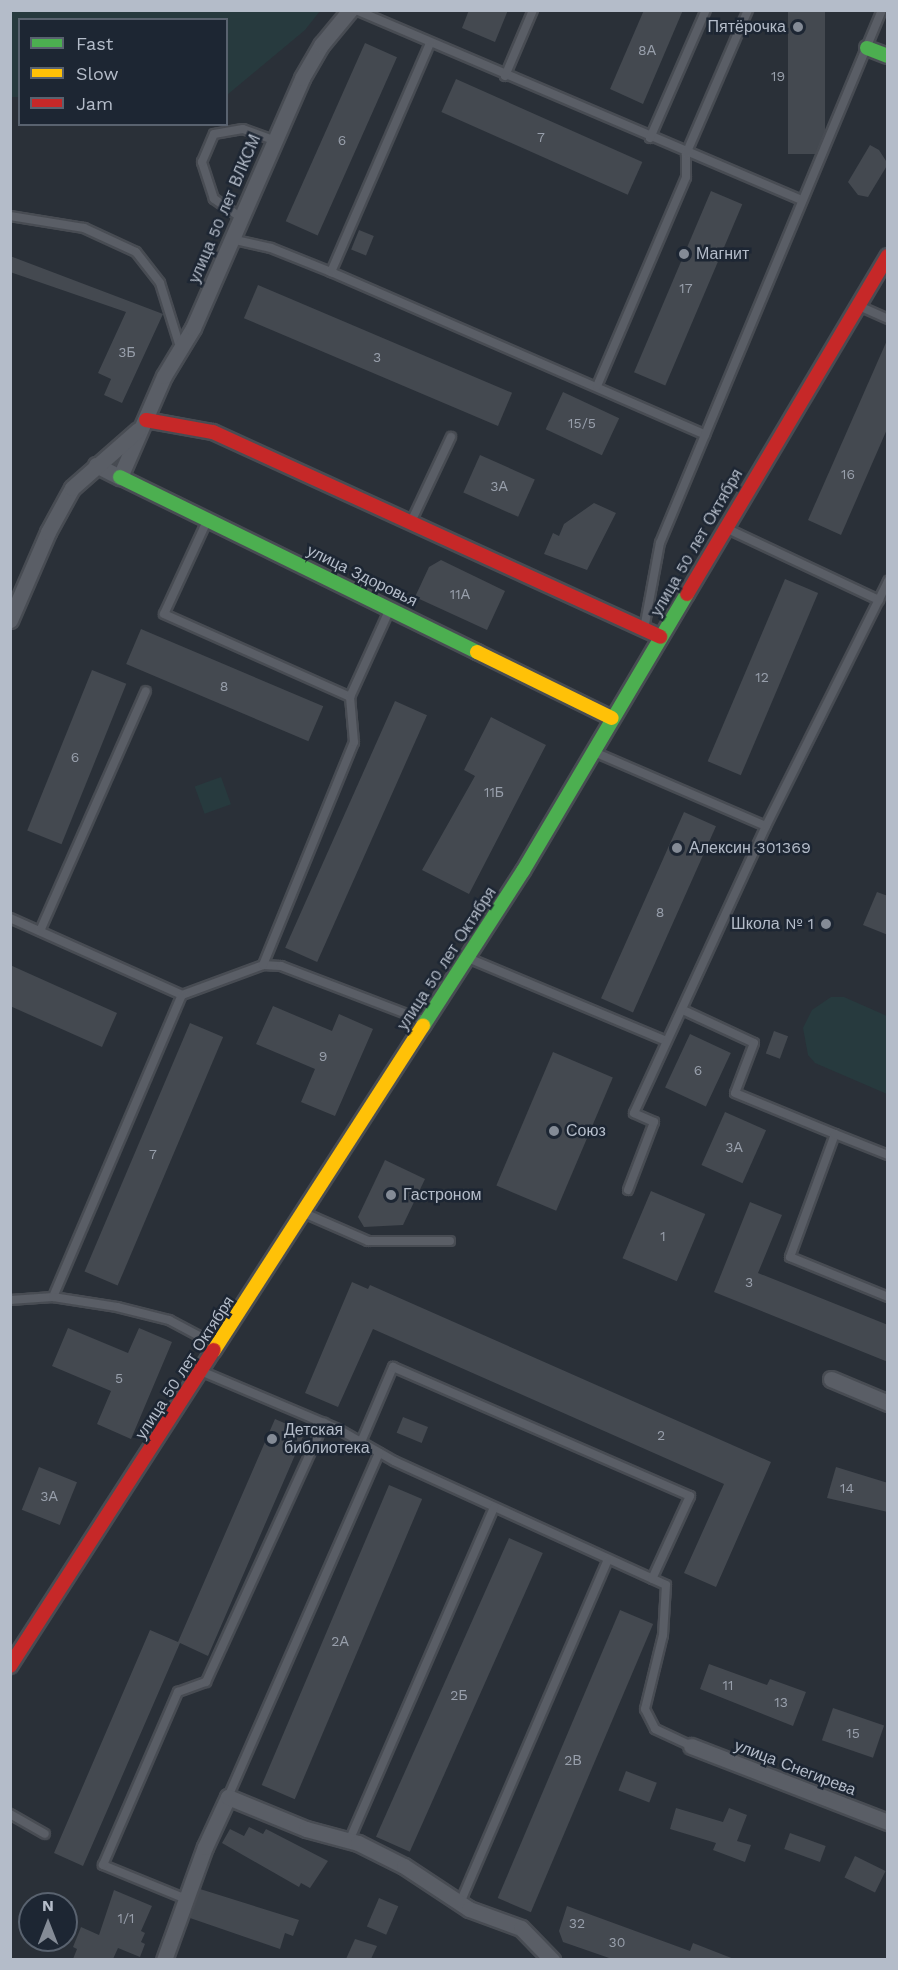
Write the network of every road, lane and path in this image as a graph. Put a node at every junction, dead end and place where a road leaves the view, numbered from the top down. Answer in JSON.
{"nodes":[{"id":1,"x":350,"y":10,"type":"edge"},
{"id":2,"x":356,"y":10,"type":"edge"},
{"id":3,"x":533,"y":10,"type":"edge"},
{"id":4,"x":706,"y":10,"type":"edge"},
{"id":5,"x":748,"y":10,"type":"edge"},
{"id":6,"x":882,"y":10,"type":"edge"},
{"id":7,"x":430,"y":43,"type":"junction"},
{"id":8,"x":867,"y":48,"type":"junction"},
{"id":9,"x":888,"y":56,"type":"edge"},
{"id":10,"x":505,"y":76,"type":"junction"},
{"id":11,"x":650,"y":138,"type":"junction"},
{"id":12,"x":274,"y":140,"type":"junction"},
{"id":13,"x":686,"y":154,"type":"junction"},
{"id":14,"x":801,"y":200,"type":"junction"},
{"id":15,"x":10,"y":216,"type":"edge"},
{"id":16,"x":240,"y":217,"type":"junction"},
{"id":17,"x":231,"y":239,"type":"junction"},
{"id":18,"x":888,"y":256,"type":"edge"},
{"id":19,"x":331,"y":272,"type":"junction"},
{"id":20,"x":856,"y":304,"type":"junction"},
{"id":21,"x":888,"y":319,"type":"edge"},
{"id":22,"x":180,"y":348,"type":"junction"},
{"id":23,"x":597,"y":386,"type":"junction"},
{"id":24,"x":144,"y":423,"type":"junction"},
{"id":25,"x":705,"y":435,"type":"junction"},
{"id":26,"x":451,"y":437,"type":"dead end"},
{"id":27,"x":96,"y":465,"type":"junction"},
{"id":28,"x":120,"y":477,"type":"junction"},
{"id":29,"x":207,"y":519,"type":"junction"},
{"id":30,"x":411,"y":523,"type":"junction"},
{"id":31,"x":725,"y":528,"type":"junction"},
{"id":32,"x":888,"y":581,"type":"edge"},
{"id":33,"x":879,"y":600,"type":"junction"},
{"id":34,"x":390,"y":609,"type":"junction"},
{"id":35,"x":10,"y":620,"type":"edge"},
{"id":36,"x":644,"y":630,"type":"junction"},
{"id":37,"x":660,"y":638,"type":"junction"},
{"id":38,"x":146,"y":691,"type":"dead end"},
{"id":39,"x":350,"y":697,"type":"junction"},
{"id":40,"x":612,"y":718,"type":"junction"},
{"id":41,"x":593,"y":752,"type":"junction"},
{"id":42,"x":766,"y":826,"type":"junction"},
{"id":43,"x":10,"y":918,"type":"edge"},
{"id":44,"x":40,"y":931,"type":"junction"},
{"id":45,"x":467,"y":957,"type":"junction"},
{"id":46,"x":263,"y":965,"type":"junction"},
{"id":47,"x":183,"y":995,"type":"junction"},
{"id":48,"x":683,"y":1010,"type":"junction"},
{"id":49,"x":426,"y":1022,"type":"junction"},
{"id":50,"x":666,"y":1041,"type":"junction"},
{"id":51,"x":835,"y":1134,"type":"junction"},
{"id":52,"x":888,"y":1155,"type":"edge"},
{"id":53,"x":628,"y":1190,"type":"dead end"},
{"id":54,"x":303,"y":1213,"type":"junction"},
{"id":55,"x":450,"y":1241,"type":"dead end"},
{"id":56,"x":53,"y":1297,"type":"junction"},
{"id":57,"x":888,"y":1297,"type":"edge"},
{"id":58,"x":10,"y":1300,"type":"edge"},
{"id":59,"x":219,"y":1347,"type":"junction"},
{"id":60,"x":203,"y":1372,"type":"junction"},
{"id":61,"x":831,"y":1378,"type":"dead end"},
{"id":62,"x":888,"y":1402,"type":"edge"},
{"id":63,"x":324,"y":1423,"type":"junction"},
{"id":64,"x":361,"y":1442,"type":"junction"},
{"id":65,"x":379,"y":1453,"type":"junction"},
{"id":66,"x":494,"y":1507,"type":"junction"},
{"id":67,"x":608,"y":1558,"type":"junction"},
{"id":68,"x":652,"y":1578,"type":"junction"},
{"id":69,"x":12,"y":1660,"type":"edge"},
{"id":70,"x":691,"y":1746,"type":"joint"},
{"id":71,"x":228,"y":1797,"type":"junction"},
{"id":72,"x":10,"y":1814,"type":"edge"},
{"id":73,"x":888,"y":1822,"type":"edge"},
{"id":74,"x":45,"y":1834,"type":"dead end"},
{"id":75,"x":349,"y":1841,"type":"junction"},
{"id":76,"x":187,"y":1899,"type":"junction"},
{"id":77,"x":460,"y":1903,"type":"junction"},
{"id":78,"x":164,"y":1959,"type":"edge"},
{"id":79,"x":552,"y":1959,"type":"edge"}],
"edges":[{"from":1,"to":12,"type":"street","name":"улица 50 лет ВЛКСМ"},
{"from":2,"to":7,"type":"lane"},
{"from":3,"to":10,"type":"lane"},
{"from":4,"to":11,"type":"lane"},
{"from":5,"to":13,"type":"lane"},
{"from":6,"to":8,"type":"lane"},
{"from":7,"to":10,"type":"lane"},
{"from":7,"to":19,"type":"lane"},
{"from":8,"to":9,"type":"street"},
{"from":8,"to":14,"type":"lane"},
{"from":10,"to":11,"type":"lane"},
{"from":11,"to":13,"type":"lane"},
{"from":12,"to":16,"type":"street","name":"улица 50 лет ВЛКСМ"},
{"from":12,"to":16,"type":"lane"},
{"from":13,"to":14,"type":"lane"},
{"from":13,"to":23,"type":"lane"},
{"from":14,"to":25,"type":"lane"},
{"from":15,"to":22,"type":"lane"},
{"from":16,"to":17,"type":"street","name":"улица 50 лет ВЛКСМ"},
{"from":17,"to":19,"type":"lane"},
{"from":17,"to":22,"type":"street","name":"улица 50 лет ВЛКСМ"},
{"from":18,"to":20,"type":"street","name":"улица 50 лет Октября"},
{"from":19,"to":23,"type":"lane"},
{"from":20,"to":21,"type":"lane"},
{"from":20,"to":31,"type":"street","name":"улица 50 лет Октября"},
{"from":22,"to":24,"type":"street","name":"улица 50 лет ВЛКСМ"},
{"from":23,"to":25,"type":"lane"},
{"from":24,"to":27,"type":"street","name":"улица 50 лет ВЛКСМ"},
{"from":24,"to":28,"type":"street","name":"улица 50 лет ВЛКСМ"},
{"from":24,"to":30,"type":"street"},
{"from":25,"to":36,"type":"lane"},
{"from":26,"to":30,"type":"lane"},
{"from":27,"to":28,"type":"street","name":"улица Здоровья"},
{"from":27,"to":35,"type":"street","name":"улица 50 лет ВЛКСМ"},
{"from":28,"to":29,"type":"street","name":"улица Здоровья"},
{"from":29,"to":34,"type":"street","name":"улица Здоровья"},
{"from":29,"to":39,"type":"lane"},
{"from":30,"to":36,"type":"street"},
{"from":31,"to":33,"type":"lane"},
{"from":31,"to":37,"type":"street","name":"улица 50 лет Октября"},
{"from":32,"to":33,"type":"lane"},
{"from":33,"to":42,"type":"lane"},
{"from":34,"to":39,"type":"lane"},
{"from":34,"to":40,"type":"street","name":"улица Здоровья"},
{"from":36,"to":37,"type":"street"},
{"from":37,"to":40,"type":"street","name":"улица 50 лет Октября"},
{"from":38,"to":44,"type":"lane"},
{"from":39,"to":46,"type":"lane"},
{"from":40,"to":41,"type":"street","name":"улица 50 лет Октября"},
{"from":41,"to":42,"type":"lane"},
{"from":41,"to":45,"type":"street","name":"улица 50 лет Октября"},
{"from":42,"to":48,"type":"lane"},
{"from":43,"to":44,"type":"lane"},
{"from":44,"to":47,"type":"lane"},
{"from":45,"to":49,"type":"street","name":"улица 50 лет Октября"},
{"from":45,"to":50,"type":"lane"},
{"from":46,"to":47,"type":"lane"},
{"from":46,"to":49,"type":"lane"},
{"from":47,"to":56,"type":"lane"},
{"from":48,"to":50,"type":"lane"},
{"from":48,"to":51,"type":"lane"},
{"from":49,"to":54,"type":"street","name":"улица 50 лет Октября"},
{"from":50,"to":53,"type":"lane"},
{"from":51,"to":52,"type":"lane"},
{"from":51,"to":57,"type":"lane"},
{"from":54,"to":55,"type":"lane"},
{"from":54,"to":59,"type":"street","name":"улица 50 лет Октября"},
{"from":56,"to":58,"type":"lane"},
{"from":56,"to":59,"type":"lane"},
{"from":59,"to":60,"type":"street","name":"улица 50 лет Октября"},
{"from":60,"to":63,"type":"lane"},
{"from":60,"to":69,"type":"street","name":"улица 50 лет Октября"},
{"from":61,"to":62,"type":"street"},
{"from":63,"to":64,"type":"lane"},
{"from":63,"to":76,"type":"lane"},
{"from":64,"to":65,"type":"lane"},
{"from":64,"to":68,"type":"lane"},
{"from":65,"to":66,"type":"lane"},
{"from":65,"to":71,"type":"lane"},
{"from":66,"to":67,"type":"lane"},
{"from":66,"to":75,"type":"lane"},
{"from":67,"to":68,"type":"lane"},
{"from":67,"to":77,"type":"lane"},
{"from":68,"to":70,"type":"lane"},
{"from":70,"to":73,"type":"street","name":"улица Снегирева"},
{"from":71,"to":75,"type":"street"},
{"from":71,"to":76,"type":"street"},
{"from":72,"to":74,"type":"lane"},
{"from":75,"to":77,"type":"street"},
{"from":76,"to":78,"type":"street"},
{"from":77,"to":79,"type":"street"}]}
